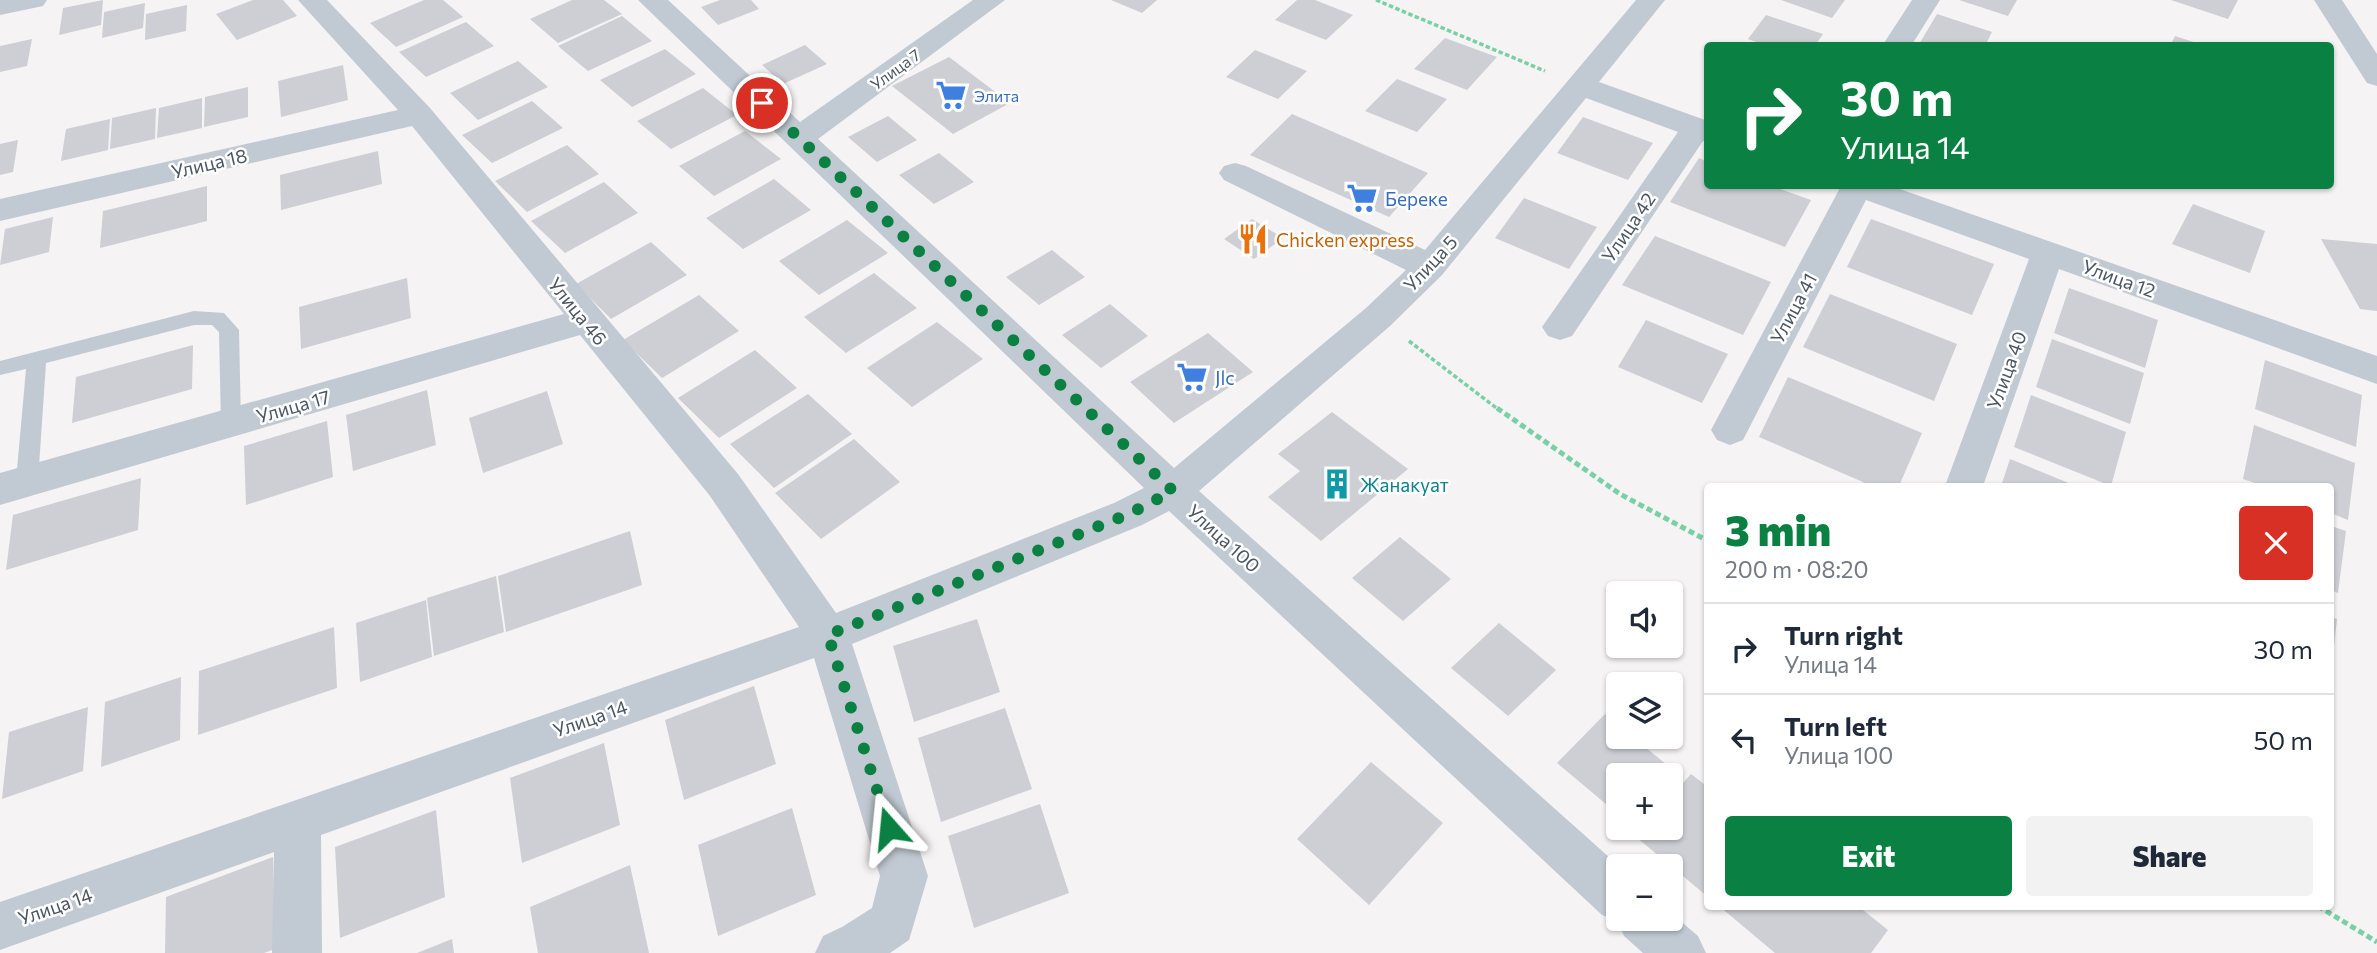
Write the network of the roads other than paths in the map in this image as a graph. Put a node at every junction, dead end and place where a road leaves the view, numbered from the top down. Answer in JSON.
{"nodes":[{"id":1,"x":33,"y":0,"type":"edge"},
{"id":2,"x":312,"y":0,"type":"edge"},
{"id":3,"x":652,"y":0,"type":"edge"},
{"id":4,"x":991,"y":0,"type":"edge"},
{"id":5,"x":1651,"y":0,"type":"edge"},
{"id":6,"x":1926,"y":0,"type":"edge"},
{"id":7,"x":2328,"y":0,"type":"edge"},
{"id":8,"x":0,"y":7,"type":"edge"},
{"id":9,"x":1899,"y":42,"type":"edge"},
{"id":10,"x":2377,"y":77,"type":"edge"},
{"id":11,"x":1578,"y":85,"type":"junction"},
{"id":12,"x":419,"y":115,"type":"junction"},
{"id":13,"x":1702,"y":130,"type":"edge"},
{"id":14,"x":798,"y":138,"type":"junction"},
{"id":15,"x":1234,"y":173,"type":"dead end"},
{"id":16,"x":1857,"y":189,"type":"edge"},
{"id":17,"x":1867,"y":189,"type":"edge"},
{"id":18,"x":0,"y":210,"type":"edge"},
{"id":19,"x":2048,"y":253,"type":"junction"},
{"id":20,"x":1430,"y":267,"type":"junction"},
{"id":21,"x":585,"y":321,"type":"junction"},
{"id":22,"x":1560,"y":327,"type":"dead end"},
{"id":23,"x":37,"y":358,"type":"junction"},
{"id":24,"x":0,"y":368,"type":"edge"},
{"id":25,"x":2377,"y":370,"type":"edge"},
{"id":26,"x":231,"y":424,"type":"junction"},
{"id":27,"x":1730,"y":430,"type":"dead end"},
{"id":28,"x":1965,"y":483,"type":"edge"},
{"id":29,"x":13,"y":485,"type":"edge"},
{"id":30,"x":1173,"y":491,"type":"junction"},
{"id":31,"x":828,"y":635,"type":"junction"},
{"id":32,"x":298,"y":821,"type":"junction"},
{"id":33,"x":1606,"y":886,"type":"edge"},
{"id":34,"x":0,"y":926,"type":"edge"},
{"id":35,"x":297,"y":953,"type":"edge"},
{"id":36,"x":840,"y":953,"type":"edge"}],
"edges":[{"from":1,"to":8,"type":"street"},
{"from":2,"to":12,"type":"street","name":"Улица 46"},
{"from":3,"to":14,"type":"street","name":"Улица 100"},
{"from":4,"to":14,"type":"street","name":"Улица 7"},
{"from":5,"to":11,"type":"street","name":"Улица 5"},
{"from":6,"to":9,"type":"street"},
{"from":7,"to":10,"type":"street"},
{"from":11,"to":13,"type":"street"},
{"from":11,"to":20,"type":"street","name":"Улица 5"},
{"from":12,"to":18,"type":"street","name":"Улица 18"},
{"from":12,"to":21,"type":"street","name":"Улица 46"},
{"from":13,"to":22,"type":"street","name":"Улица 42"},
{"from":14,"to":30,"type":"street","name":"Улица 100"},
{"from":15,"to":20,"type":"street"},
{"from":16,"to":27,"type":"street","name":"Улица 41"},
{"from":17,"to":19,"type":"street","name":"Улица 12"},
{"from":19,"to":25,"type":"street","name":"Улица 12"},
{"from":19,"to":28,"type":"street","name":"Улица 40"},
{"from":20,"to":30,"type":"street","name":"Улица 5"},
{"from":21,"to":26,"type":"street","name":"Улица 17"},
{"from":21,"to":31,"type":"street","name":"Улица 46"},
{"from":23,"to":24,"type":"lane"},
{"from":23,"to":26,"type":"lane"},
{"from":23,"to":29,"type":"lane"},
{"from":26,"to":29,"type":"street","name":"Улица 17"},
{"from":30,"to":31,"type":"street","name":"Улица 14"},
{"from":30,"to":33,"type":"street","name":"Улица 100"},
{"from":31,"to":32,"type":"street","name":"Улица 14"},
{"from":31,"to":36,"type":"street","name":"Улица 46"},
{"from":32,"to":34,"type":"street","name":"Улица 14"},
{"from":32,"to":35,"type":"street"}]}
